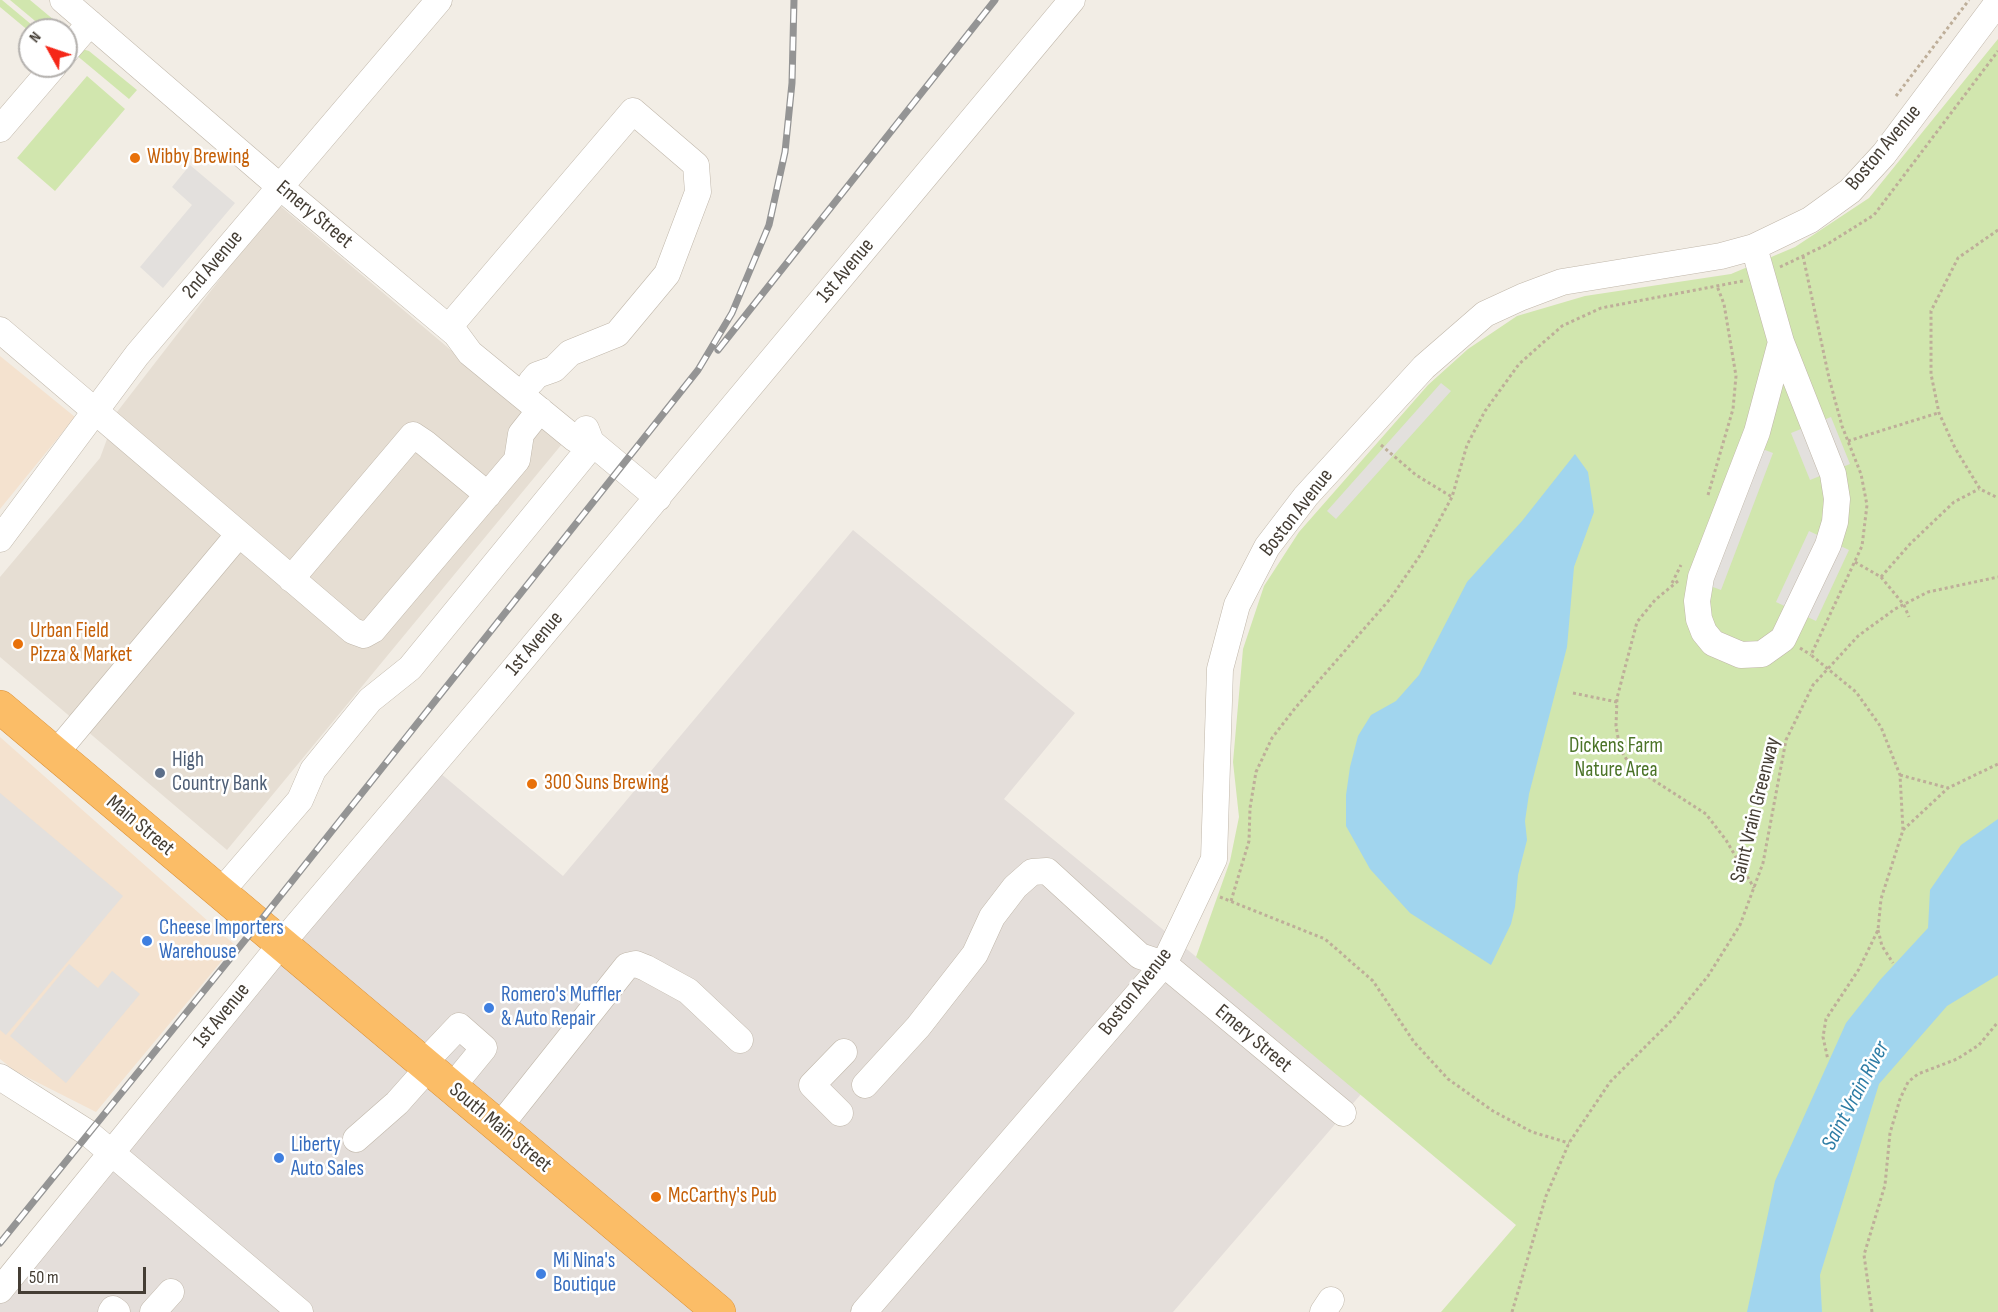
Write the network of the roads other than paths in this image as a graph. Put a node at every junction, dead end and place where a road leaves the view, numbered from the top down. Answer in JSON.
{"nodes":[{"id":1,"x":63,"y":0,"type":"edge"},
{"id":2,"x":439,"y":0,"type":"edge"},
{"id":3,"x":1072,"y":0,"type":"edge"},
{"id":4,"x":1998,"y":2,"type":"edge"},
{"id":5,"x":90,"y":23,"type":"junction"},
{"id":6,"x":78,"y":37,"type":"edge"},
{"id":7,"x":44,"y":78,"type":"edge"},
{"id":8,"x":0,"y":129,"type":"edge"},
{"id":9,"x":279,"y":186,"type":"junction"},
{"id":10,"x":1754,"y":247,"type":"junction"},
{"id":11,"x":0,"y":330,"type":"edge"},
{"id":12,"x":453,"y":331,"type":"junction"},
{"id":13,"x":1781,"y":342,"type":"junction"},
{"id":14,"x":531,"y":382,"type":"junction"},
{"id":15,"x":95,"y":409,"type":"junction"},
{"id":16,"x":540,"y":410,"type":"junction"},
{"id":17,"x":1806,"y":410,"type":"junction"},
{"id":18,"x":1763,"y":411,"type":"junction"},
{"id":19,"x":592,"y":443,"type":"junction"},
{"id":20,"x":488,"y":495,"type":"junction"},
{"id":21,"x":657,"y":498,"type":"junction"},
{"id":22,"x":3,"y":529,"type":"edge"},
{"id":23,"x":239,"y":534,"type":"junction"},
{"id":24,"x":291,"y":579,"type":"junction"},
{"id":25,"x":0,"y":707,"type":"edge"},
{"id":26,"x":55,"y":754,"type":"junction"},
{"id":27,"x":220,"y":893,"type":"junction"},
{"id":28,"x":282,"y":943,"type":"junction"},
{"id":29,"x":1164,"y":964,"type":"junction"},
{"id":30,"x":740,"y":1040,"type":"dead end"},
{"id":31,"x":844,"y":1052,"type":"dead end"},
{"id":32,"x":435,"y":1072,"type":"junction"},
{"id":33,"x":0,"y":1077,"type":"edge"},
{"id":34,"x":865,"y":1084,"type":"dead end"},
{"id":35,"x":840,"y":1113,"type":"dead end"},
{"id":36,"x":1343,"y":1113,"type":"dead end"},
{"id":37,"x":499,"y":1127,"type":"junction"},
{"id":38,"x":356,"y":1139,"type":"dead end"},
{"id":39,"x":112,"y":1154,"type":"junction"},
{"id":40,"x":0,"y":1290,"type":"edge"},
{"id":41,"x":171,"y":1292,"type":"dead end"},
{"id":42,"x":713,"y":1310,"type":"edge"},
{"id":43,"x":111,"y":1312,"type":"edge"},
{"id":44,"x":117,"y":1312,"type":"edge"},
{"id":45,"x":153,"y":1312,"type":"edge"},
{"id":46,"x":300,"y":1312,"type":"edge"},
{"id":47,"x":864,"y":1312,"type":"edge"}],
"edges":[{"from":1,"to":5,"type":"street","name":"Emery Street"},
{"from":2,"to":9,"type":"street","name":"2nd Avenue"},
{"from":3,"to":21,"type":"street","name":"1st Avenue"},
{"from":4,"to":10,"type":"street","name":"Boston Avenue"},
{"from":5,"to":6,"type":"street"},
{"from":5,"to":9,"type":"street","name":"Emery Street"},
{"from":7,"to":8,"type":"street"},
{"from":9,"to":12,"type":"street","name":"Emery Street"},
{"from":9,"to":15,"type":"street","name":"2nd Avenue"},
{"from":10,"to":13,"type":"street"},
{"from":10,"to":29,"type":"street","name":"Boston Avenue"},
{"from":11,"to":15,"type":"street"},
{"from":12,"to":14,"type":"street","name":"Emery Street"},
{"from":12,"to":14,"type":"street"},
{"from":12,"to":16,"type":"street","name":"Emery Street"},
{"from":13,"to":17,"type":"street"},
{"from":13,"to":18,"type":"street"},
{"from":14,"to":19,"type":"street","name":"Emery Street"},
{"from":15,"to":22,"type":"street","name":"2nd Avenue"},
{"from":15,"to":23,"type":"street"},
{"from":16,"to":19,"type":"street","name":"Emery Street"},
{"from":16,"to":20,"type":"street"},
{"from":17,"to":18,"type":"street"},
{"from":17,"to":18,"type":"street"},
{"from":19,"to":21,"type":"street","name":"Emery Street"},
{"from":19,"to":27,"type":"street"},
{"from":20,"to":24,"type":"street"},
{"from":20,"to":24,"type":"street"},
{"from":21,"to":28,"type":"street","name":"1st Avenue"},
{"from":23,"to":24,"type":"street"},
{"from":23,"to":26,"type":"street"},
{"from":25,"to":26,"type":"highway","name":"Main Street"},
{"from":26,"to":27,"type":"highway","name":"Main Street"},
{"from":27,"to":28,"type":"highway","name":"Main Street"},
{"from":28,"to":32,"type":"highway","name":"South Main Street"},
{"from":28,"to":39,"type":"street","name":"1st Avenue"},
{"from":29,"to":34,"type":"street","name":"Emery Street"},
{"from":29,"to":36,"type":"street","name":"Emery Street"},
{"from":29,"to":47,"type":"street","name":"Boston Avenue"},
{"from":30,"to":37,"type":"street"},
{"from":31,"to":35,"type":"street"},
{"from":32,"to":37,"type":"highway","name":"South Main Street"},
{"from":32,"to":38,"type":"street"},
{"from":33,"to":39,"type":"street"},
{"from":37,"to":42,"type":"highway","name":"South Main Street"},
{"from":39,"to":40,"type":"street","name":"1st Avenue"},
{"from":39,"to":46,"type":"street"},
{"from":41,"to":45,"type":"street"},
{"from":43,"to":44,"type":"street"}]}
